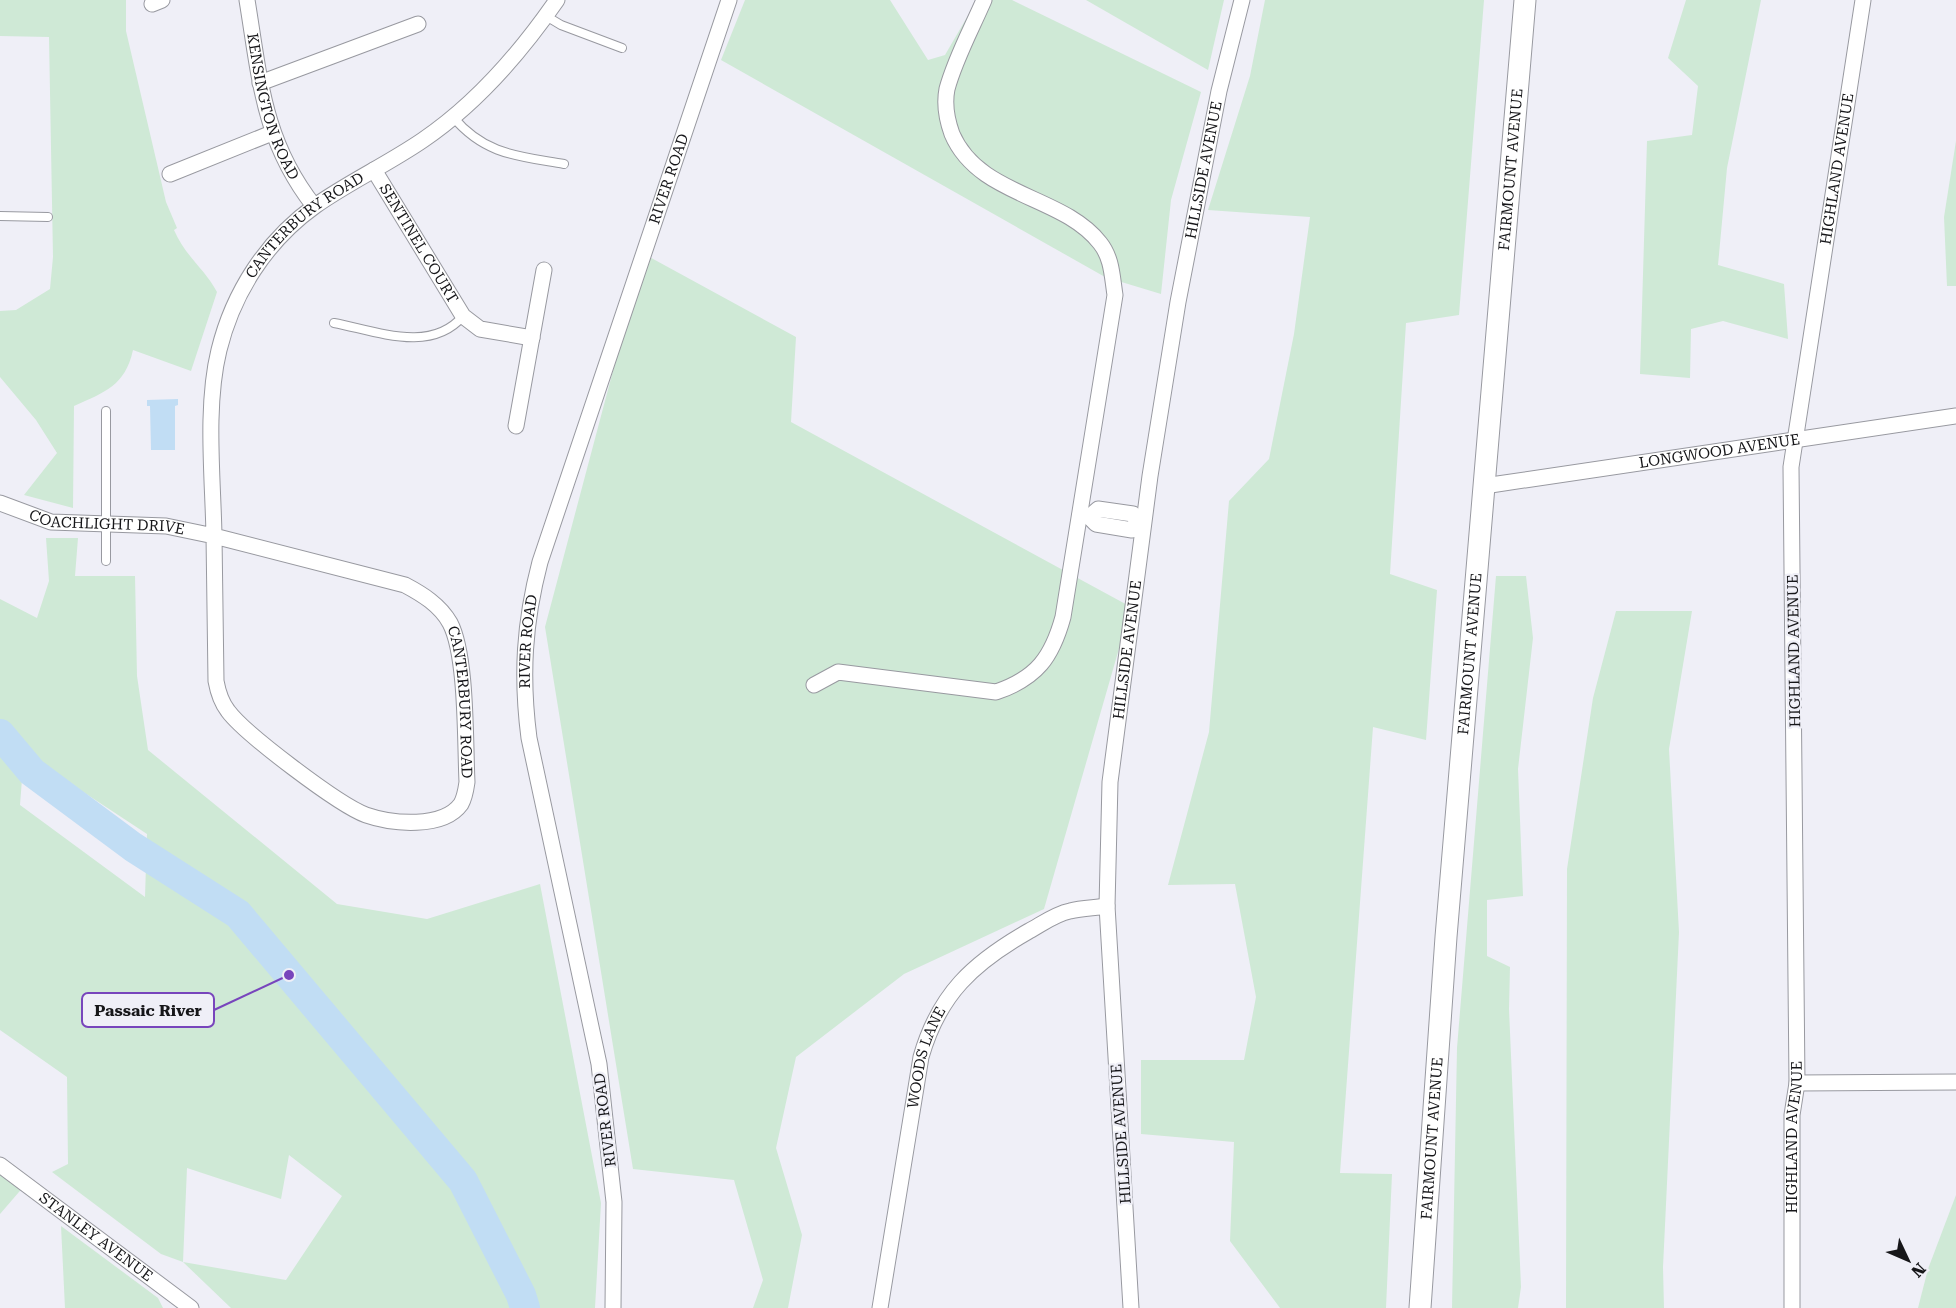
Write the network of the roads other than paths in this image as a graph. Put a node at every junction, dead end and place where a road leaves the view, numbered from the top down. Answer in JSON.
{"nodes":[{"id":1,"x":247,"y":0,"type":"edge"},
{"id":2,"x":557,"y":0,"type":"edge"},
{"id":3,"x":729,"y":0,"type":"edge"},
{"id":4,"x":984,"y":0,"type":"edge"},
{"id":5,"x":1242,"y":0,"type":"edge"},
{"id":6,"x":1525,"y":0,"type":"edge"},
{"id":7,"x":1863,"y":0,"type":"edge"},
{"id":8,"x":546,"y":16,"type":"junction"},
{"id":9,"x":418,"y":24,"type":"dead end"},
{"id":10,"x":622,"y":48,"type":"dead end"},
{"id":11,"x":260,"y":83,"type":"junction"},
{"id":12,"x":453,"y":117,"type":"junction"},
{"id":13,"x":272,"y":133,"type":"junction"},
{"id":14,"x":564,"y":164,"type":"dead end"},
{"id":15,"x":374,"y":170,"type":"junction"},
{"id":16,"x":170,"y":174,"type":"dead end"},
{"id":17,"x":314,"y":206,"type":"junction"},
{"id":18,"x":0,"y":216,"type":"edge"},
{"id":19,"x":48,"y":217,"type":"dead end"},
{"id":20,"x":544,"y":270,"type":"dead end"},
{"id":21,"x":463,"y":316,"type":"junction"},
{"id":22,"x":334,"y":323,"type":"dead end"},
{"id":23,"x":532,"y":338,"type":"junction"},
{"id":24,"x":105,"y":411,"type":"dead end"},
{"id":25,"x":1956,"y":416,"type":"edge"},
{"id":26,"x":516,"y":426,"type":"dead end"},
{"id":27,"x":1796,"y":440,"type":"junction"},
{"id":28,"x":1484,"y":486,"type":"junction"},
{"id":29,"x":0,"y":503,"type":"edge"},
{"id":30,"x":1084,"y":516,"type":"junction"},
{"id":31,"x":1141,"y":524,"type":"junction"},
{"id":32,"x":106,"y":525,"type":"junction"},
{"id":33,"x":214,"y":536,"type":"junction"},
{"id":34,"x":106,"y":561,"type":"dead end"},
{"id":35,"x":814,"y":685,"type":"dead end"},
{"id":36,"x":1107,"y":906,"type":"junction"},
{"id":37,"x":1956,"y":1082,"type":"edge"},
{"id":38,"x":1797,"y":1083,"type":"junction"},
{"id":39,"x":0,"y":1165,"type":"edge"},
{"id":40,"x":192,"y":1308,"type":"edge"},
{"id":41,"x":613,"y":1308,"type":"edge"},
{"id":42,"x":880,"y":1308,"type":"edge"},
{"id":43,"x":1131,"y":1308,"type":"edge"},
{"id":44,"x":1420,"y":1308,"type":"edge"},
{"id":45,"x":1792,"y":1308,"type":"edge"}],
"edges":[{"from":1,"to":11,"type":"street","name":"KENSINGTON ROAD"},
{"from":2,"to":8,"type":"street","name":"CANTERBURY ROAD"},
{"from":3,"to":41,"type":"street","name":"RIVER ROAD"},
{"from":4,"to":30,"type":"street"},
{"from":5,"to":31,"type":"street","name":"HILLSIDE AVENUE"},
{"from":6,"to":28,"type":"main road","name":"FAIRMOUNT AVENUE"},
{"from":7,"to":27,"type":"street","name":"HIGHLAND AVENUE"},
{"from":8,"to":10,"type":"lane"},
{"from":8,"to":12,"type":"street","name":"CANTERBURY ROAD"},
{"from":9,"to":11,"type":"street"},
{"from":11,"to":13,"type":"street","name":"KENSINGTON ROAD"},
{"from":12,"to":14,"type":"lane"},
{"from":12,"to":15,"type":"street","name":"CANTERBURY ROAD"},
{"from":13,"to":16,"type":"street"},
{"from":13,"to":17,"type":"street","name":"KENSINGTON ROAD"},
{"from":15,"to":17,"type":"street","name":"CANTERBURY ROAD"},
{"from":15,"to":21,"type":"street","name":"SENTINEL COURT"},
{"from":17,"to":33,"type":"street","name":"CANTERBURY ROAD"},
{"from":18,"to":19,"type":"lane"},
{"from":20,"to":23,"type":"street"},
{"from":21,"to":22,"type":"lane","name":"SENTINEL COURT"},
{"from":21,"to":23,"type":"street","name":"SENTINEL COURT"},
{"from":23,"to":26,"type":"street"},
{"from":24,"to":32,"type":"lane"},
{"from":25,"to":27,"type":"street","name":"LONGWOOD AVENUE"},
{"from":27,"to":28,"type":"street","name":"LONGWOOD AVENUE"},
{"from":27,"to":38,"type":"street","name":"HIGHLAND AVENUE"},
{"from":28,"to":44,"type":"main road","name":"FAIRMOUNT AVENUE"},
{"from":29,"to":32,"type":"street","name":"COACHLIGHT DRIVE"},
{"from":30,"to":31,"type":"street"},
{"from":30,"to":35,"type":"street"},
{"from":31,"to":36,"type":"street","name":"HILLSIDE AVENUE"},
{"from":32,"to":33,"type":"street","name":"COACHLIGHT DRIVE"},
{"from":32,"to":34,"type":"lane"},
{"from":33,"to":33,"type":"street","name":"CANTERBURY ROAD"},
{"from":36,"to":42,"type":"street","name":"WOODS LANE"},
{"from":36,"to":43,"type":"street","name":"HILLSIDE AVENUE"},
{"from":37,"to":38,"type":"street"},
{"from":38,"to":45,"type":"street","name":"HIGHLAND AVENUE"},
{"from":39,"to":40,"type":"street","name":"STANLEY AVENUE"}]}
